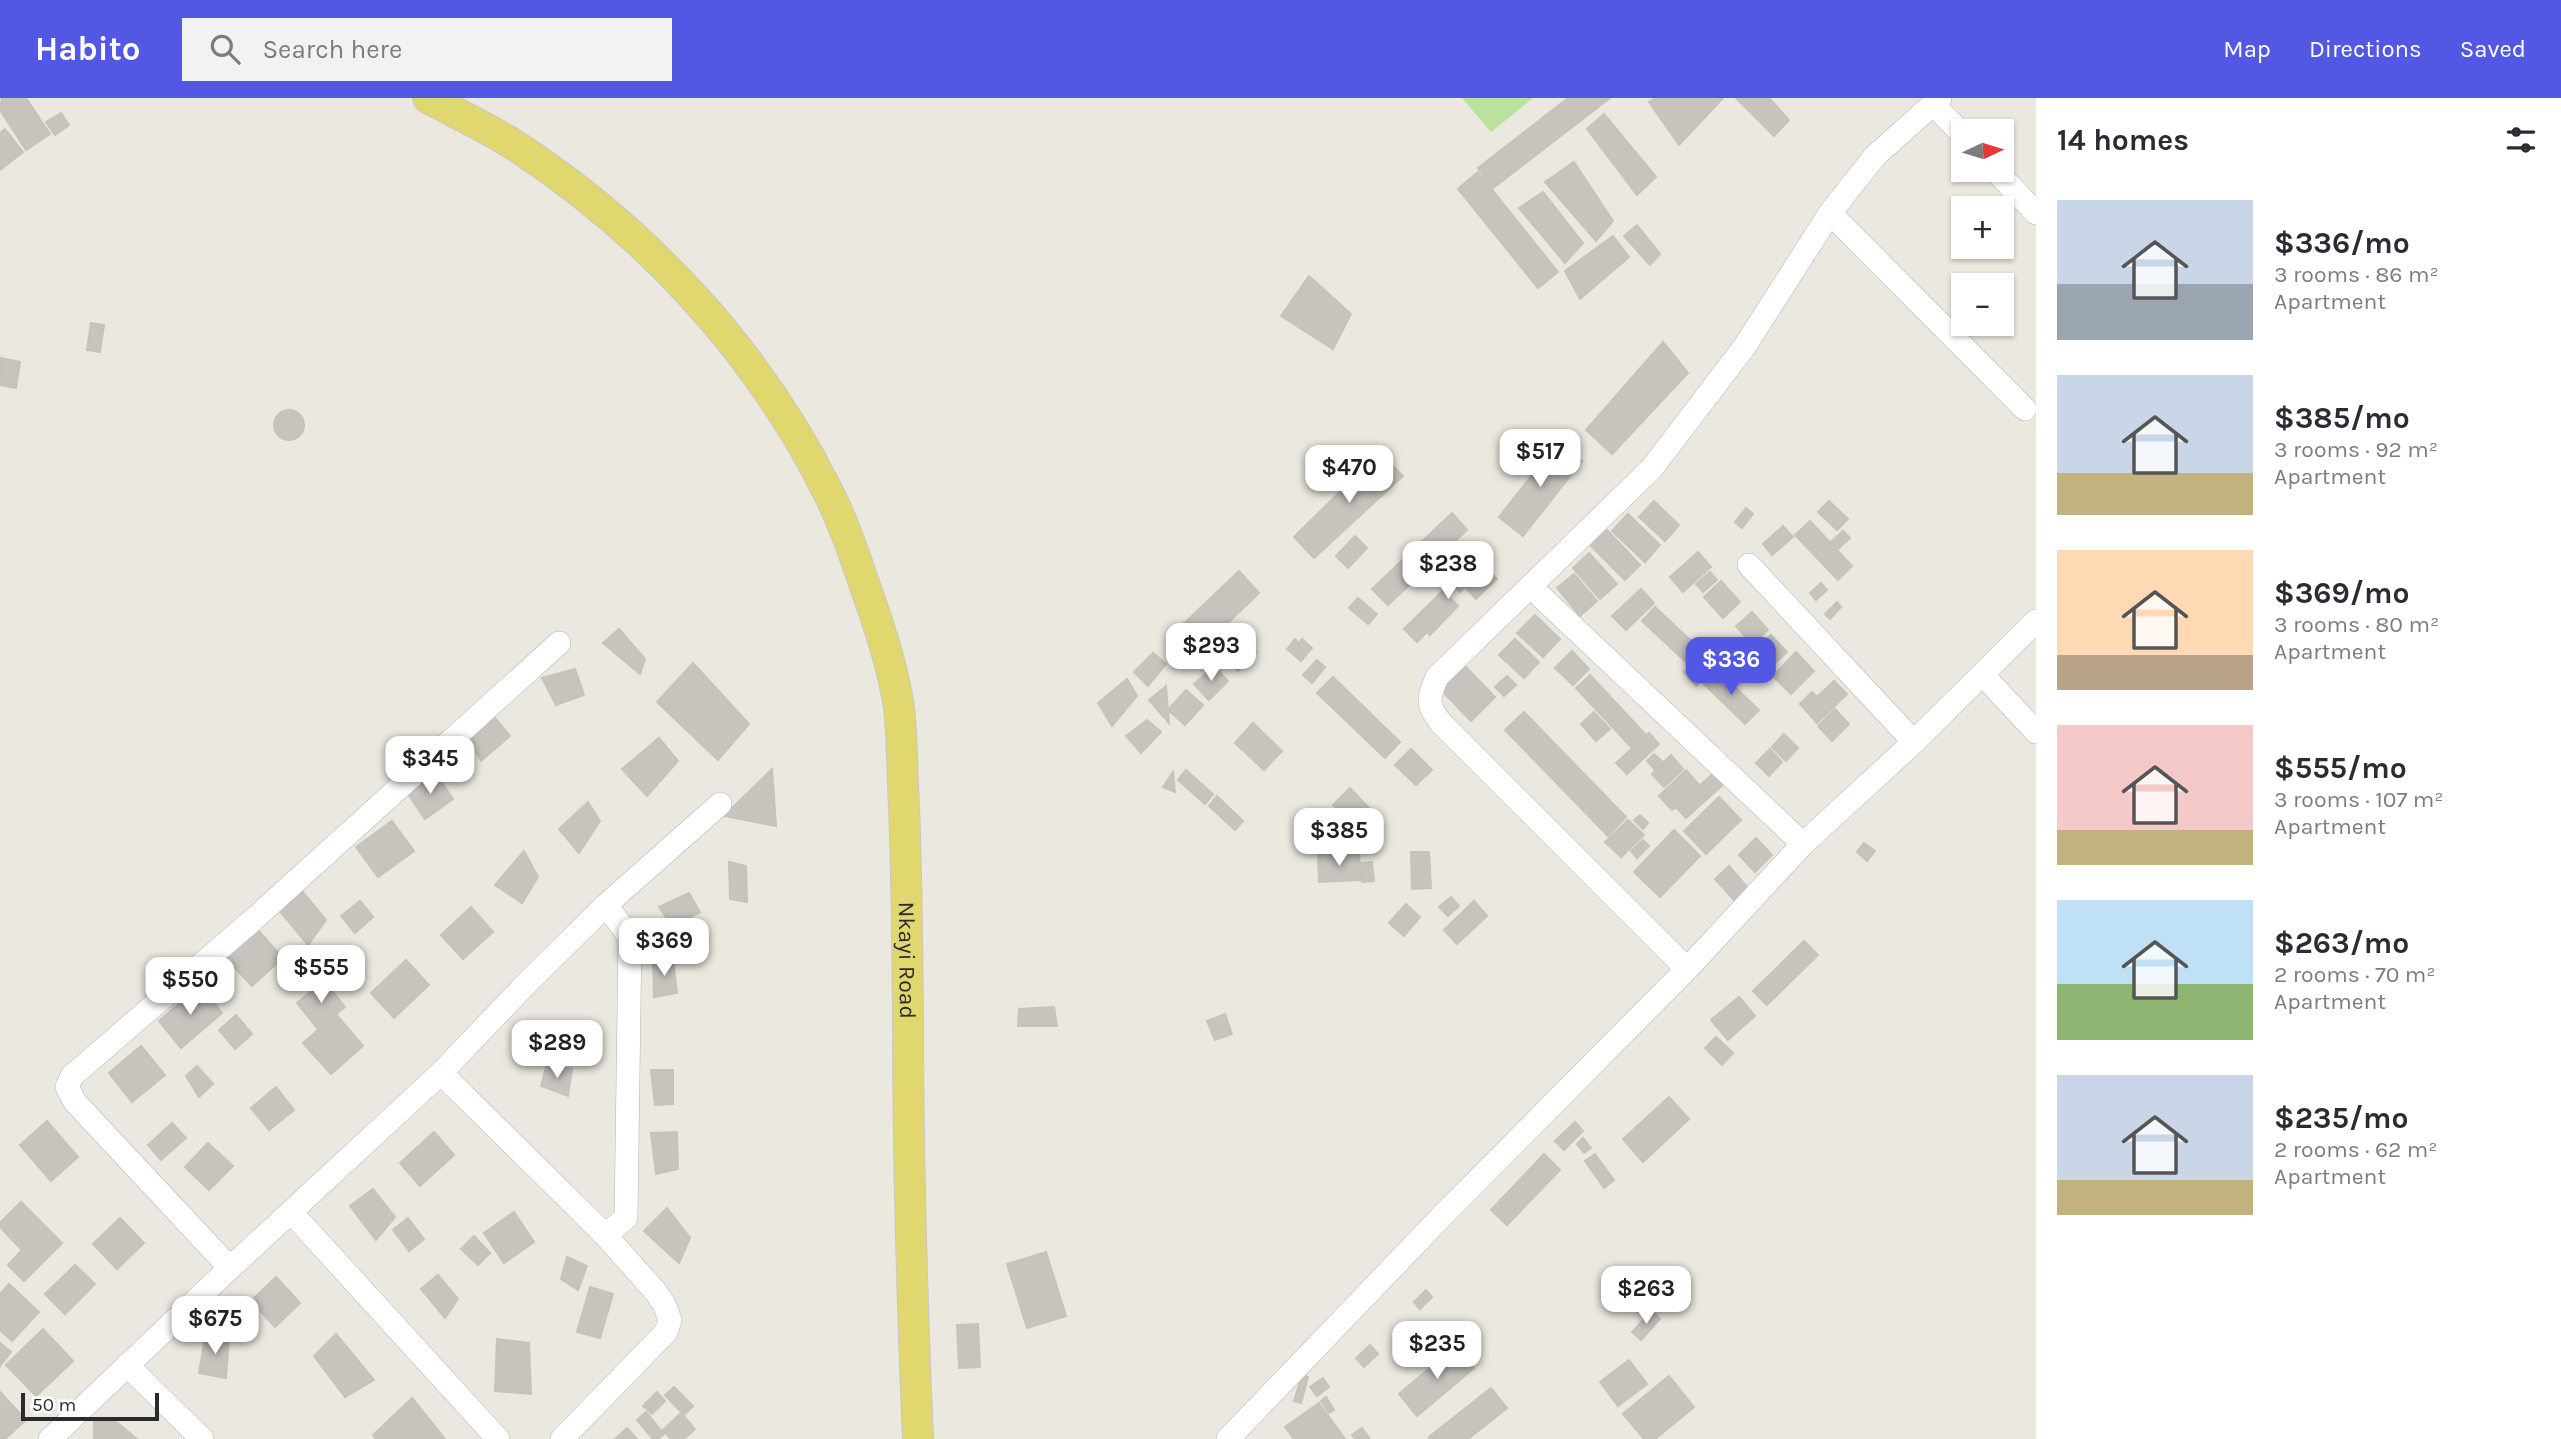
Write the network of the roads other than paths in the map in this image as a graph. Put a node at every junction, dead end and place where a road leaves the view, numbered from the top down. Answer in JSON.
{"nodes":[{"id":1,"x":428,"y":98,"type":"edge"},
{"id":2,"x":1937,"y":101,"type":"edge"},
{"id":3,"x":1951,"y":119,"type":"edge"},
{"id":4,"x":2006,"y":182,"type":"edge"},
{"id":5,"x":1830,"y":213,"type":"junction"},
{"id":6,"x":2036,"y":213,"type":"edge"},
{"id":7,"x":2025,"y":409,"type":"dead end"},
{"id":8,"x":1749,"y":565,"type":"dead end"},
{"id":9,"x":1531,"y":587,"type":"junction"},
{"id":10,"x":2036,"y":621,"type":"edge"},
{"id":11,"x":559,"y":643,"type":"dead end"},
{"id":12,"x":1983,"y":675,"type":"junction"},
{"id":13,"x":2036,"y":732,"type":"edge"},
{"id":14,"x":1914,"y":742,"type":"junction"},
{"id":15,"x":720,"y":804,"type":"dead end"},
{"id":16,"x":1803,"y":844,"type":"junction"},
{"id":17,"x":606,"y":905,"type":"junction"},
{"id":18,"x":1687,"y":969,"type":"junction"},
{"id":19,"x":442,"y":1073,"type":"junction"},
{"id":20,"x":291,"y":1212,"type":"junction"},
{"id":21,"x":606,"y":1235,"type":"junction"},
{"id":22,"x":230,"y":1268,"type":"junction"},
{"id":23,"x":127,"y":1364,"type":"junction"},
{"id":24,"x":50,"y":1439,"type":"edge"},
{"id":25,"x":202,"y":1439,"type":"edge"},
{"id":26,"x":498,"y":1439,"type":"edge"},
{"id":27,"x":562,"y":1439,"type":"edge"},
{"id":28,"x":918,"y":1439,"type":"edge"},
{"id":29,"x":1228,"y":1439,"type":"edge"}],
"edges":[{"from":1,"to":28,"type":"main road","name":"Nkayi Road"},
{"from":2,"to":3,"type":"street"},
{"from":2,"to":5,"type":"street"},
{"from":4,"to":6,"type":"street"},
{"from":5,"to":7,"type":"street"},
{"from":5,"to":9,"type":"street"},
{"from":8,"to":14,"type":"street"},
{"from":9,"to":16,"type":"street"},
{"from":9,"to":18,"type":"street"},
{"from":10,"to":12,"type":"street"},
{"from":11,"to":22,"type":"street"},
{"from":12,"to":13,"type":"street"},
{"from":12,"to":14,"type":"street"},
{"from":14,"to":16,"type":"street"},
{"from":15,"to":17,"type":"street"},
{"from":16,"to":18,"type":"street"},
{"from":17,"to":19,"type":"street"},
{"from":17,"to":21,"type":"street"},
{"from":18,"to":29,"type":"street"},
{"from":19,"to":20,"type":"street"},
{"from":19,"to":21,"type":"street"},
{"from":20,"to":22,"type":"street"},
{"from":20,"to":26,"type":"street"},
{"from":21,"to":27,"type":"street"},
{"from":22,"to":23,"type":"street"},
{"from":23,"to":24,"type":"street"},
{"from":23,"to":25,"type":"street"}]}
